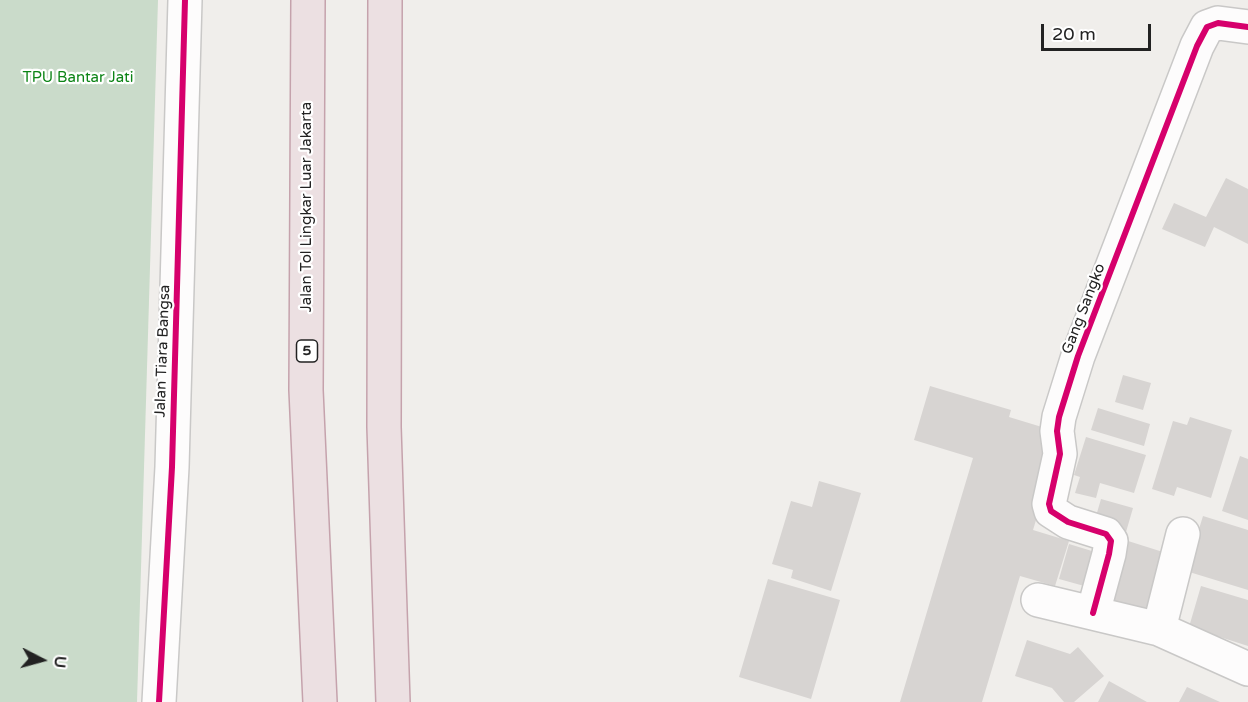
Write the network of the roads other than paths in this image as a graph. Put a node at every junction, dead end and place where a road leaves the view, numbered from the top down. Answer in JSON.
{"nodes":[{"id":1,"x":185,"y":0,"type":"edge"},
{"id":2,"x":308,"y":0,"type":"edge"},
{"id":3,"x":385,"y":0,"type":"edge"},
{"id":4,"x":1248,"y":27,"type":"edge"},
{"id":5,"x":1183,"y":534,"type":"dead end"},
{"id":6,"x":1038,"y":600,"type":"dead end"},
{"id":7,"x":1093,"y":613,"type":"junction"},
{"id":8,"x":1159,"y":629,"type":"junction"},
{"id":9,"x":1248,"y":669,"type":"edge"},
{"id":10,"x":159,"y":702,"type":"edge"},
{"id":11,"x":320,"y":702,"type":"edge"},
{"id":12,"x":393,"y":702,"type":"edge"}],
"edges":[{"from":1,"to":10,"type":"street","name":"Jalan Tiara Bangsa"},
{"from":2,"to":11,"type":"highway","name":"Jalan Tol Lingkar Luar Jakarta","number":"5"},
{"from":3,"to":12,"type":"highway"},
{"from":4,"to":7,"type":"street","name":"Gang Sangko"},
{"from":5,"to":8,"type":"street"},
{"from":6,"to":7,"type":"street"},
{"from":7,"to":8,"type":"street"},
{"from":8,"to":9,"type":"street"}]}
